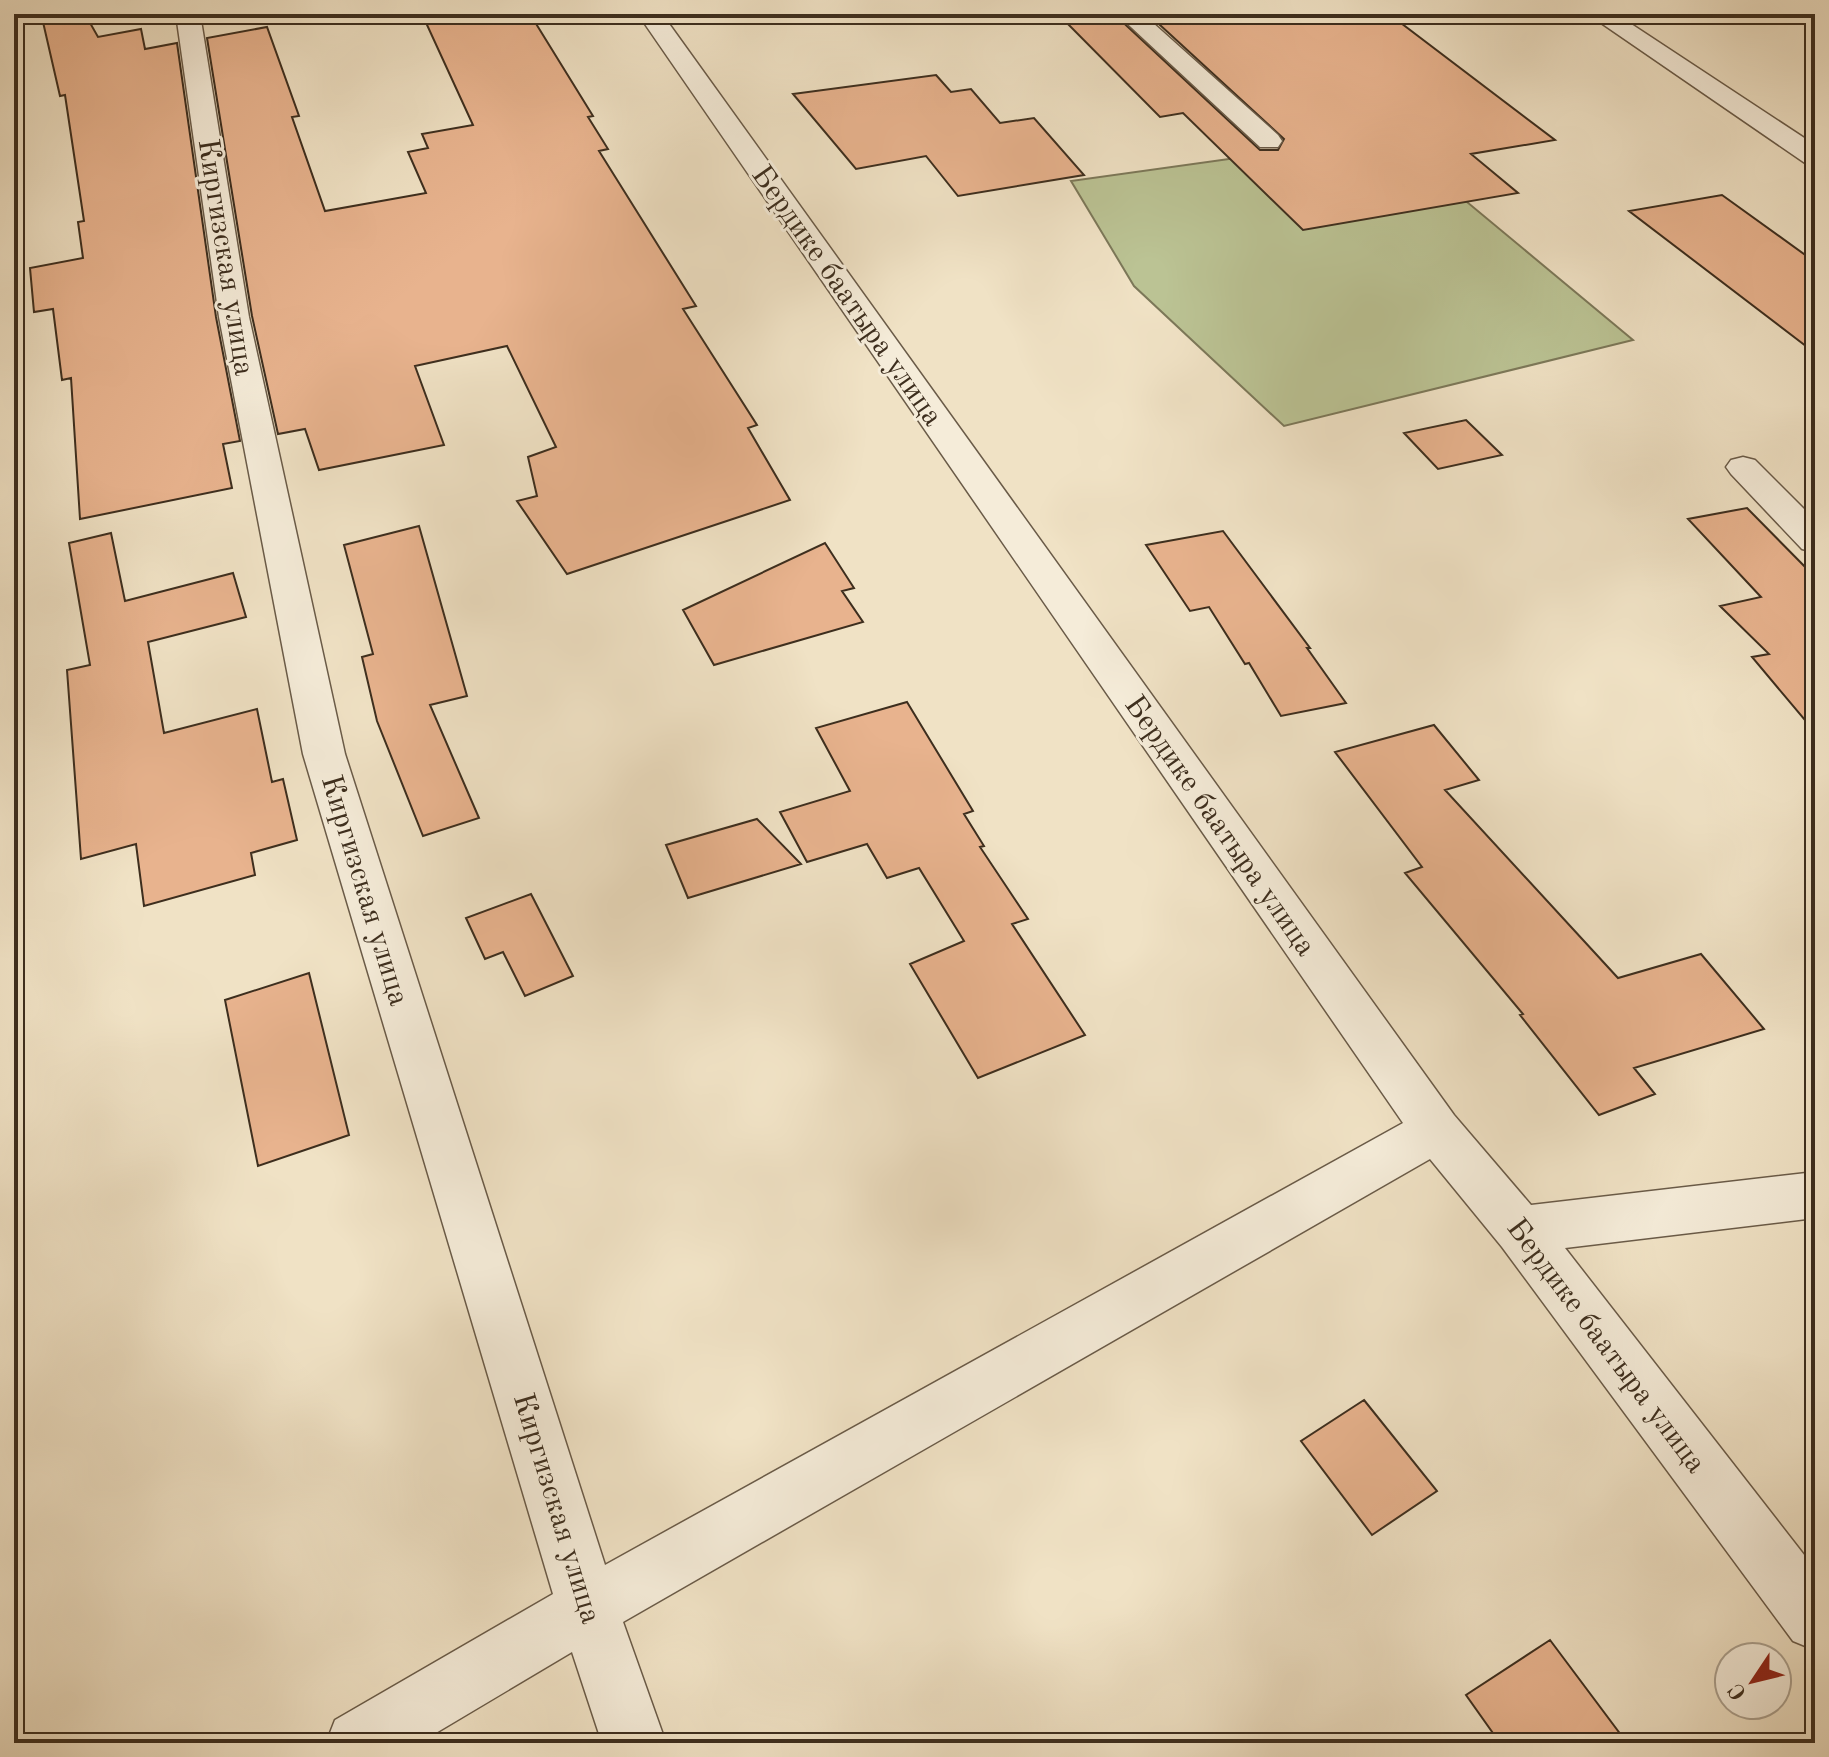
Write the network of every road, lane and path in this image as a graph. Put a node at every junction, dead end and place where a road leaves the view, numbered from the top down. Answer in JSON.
{"nodes":[{"id":1,"x":188,"y":14,"type":"edge"},
{"id":2,"x":650,"y":14,"type":"edge"},
{"id":3,"x":1129,"y":14,"type":"edge"},
{"id":4,"x":1600,"y":14,"type":"edge"},
{"id":5,"x":1269,"y":141,"type":"dead end"},
{"id":6,"x":1815,"y":157,"type":"edge"},
{"id":7,"x":1743,"y":467,"type":"dead end"},
{"id":8,"x":1815,"y":541,"type":"edge"},
{"id":9,"x":1436,"y":1130,"type":"junction"},
{"id":10,"x":1815,"y":1195,"type":"edge"},
{"id":11,"x":1520,"y":1230,"type":"junction"},
{"id":12,"x":588,"y":1608,"type":"junction"},
{"id":13,"x":1815,"y":1619,"type":"edge"},
{"id":14,"x":358,"y":1743,"type":"edge"},
{"id":15,"x":634,"y":1743,"type":"edge"}],
"edges":[{"from":1,"to":12,"type":"street","name":"Киргизская улица"},
{"from":2,"to":9,"type":"street","name":"Бердике баатыра улица"},
{"from":3,"to":5,"type":"street"},
{"from":4,"to":6,"type":"street"},
{"from":7,"to":8,"type":"street"},
{"from":9,"to":11,"type":"street","name":"Бердике баатыра улица"},
{"from":9,"to":12,"type":"street"},
{"from":10,"to":11,"type":"street"},
{"from":11,"to":13,"type":"street","name":"Бердике баатыра улица"},
{"from":12,"to":14,"type":"street"},
{"from":12,"to":15,"type":"street","name":"Киргизская улица"}]}
